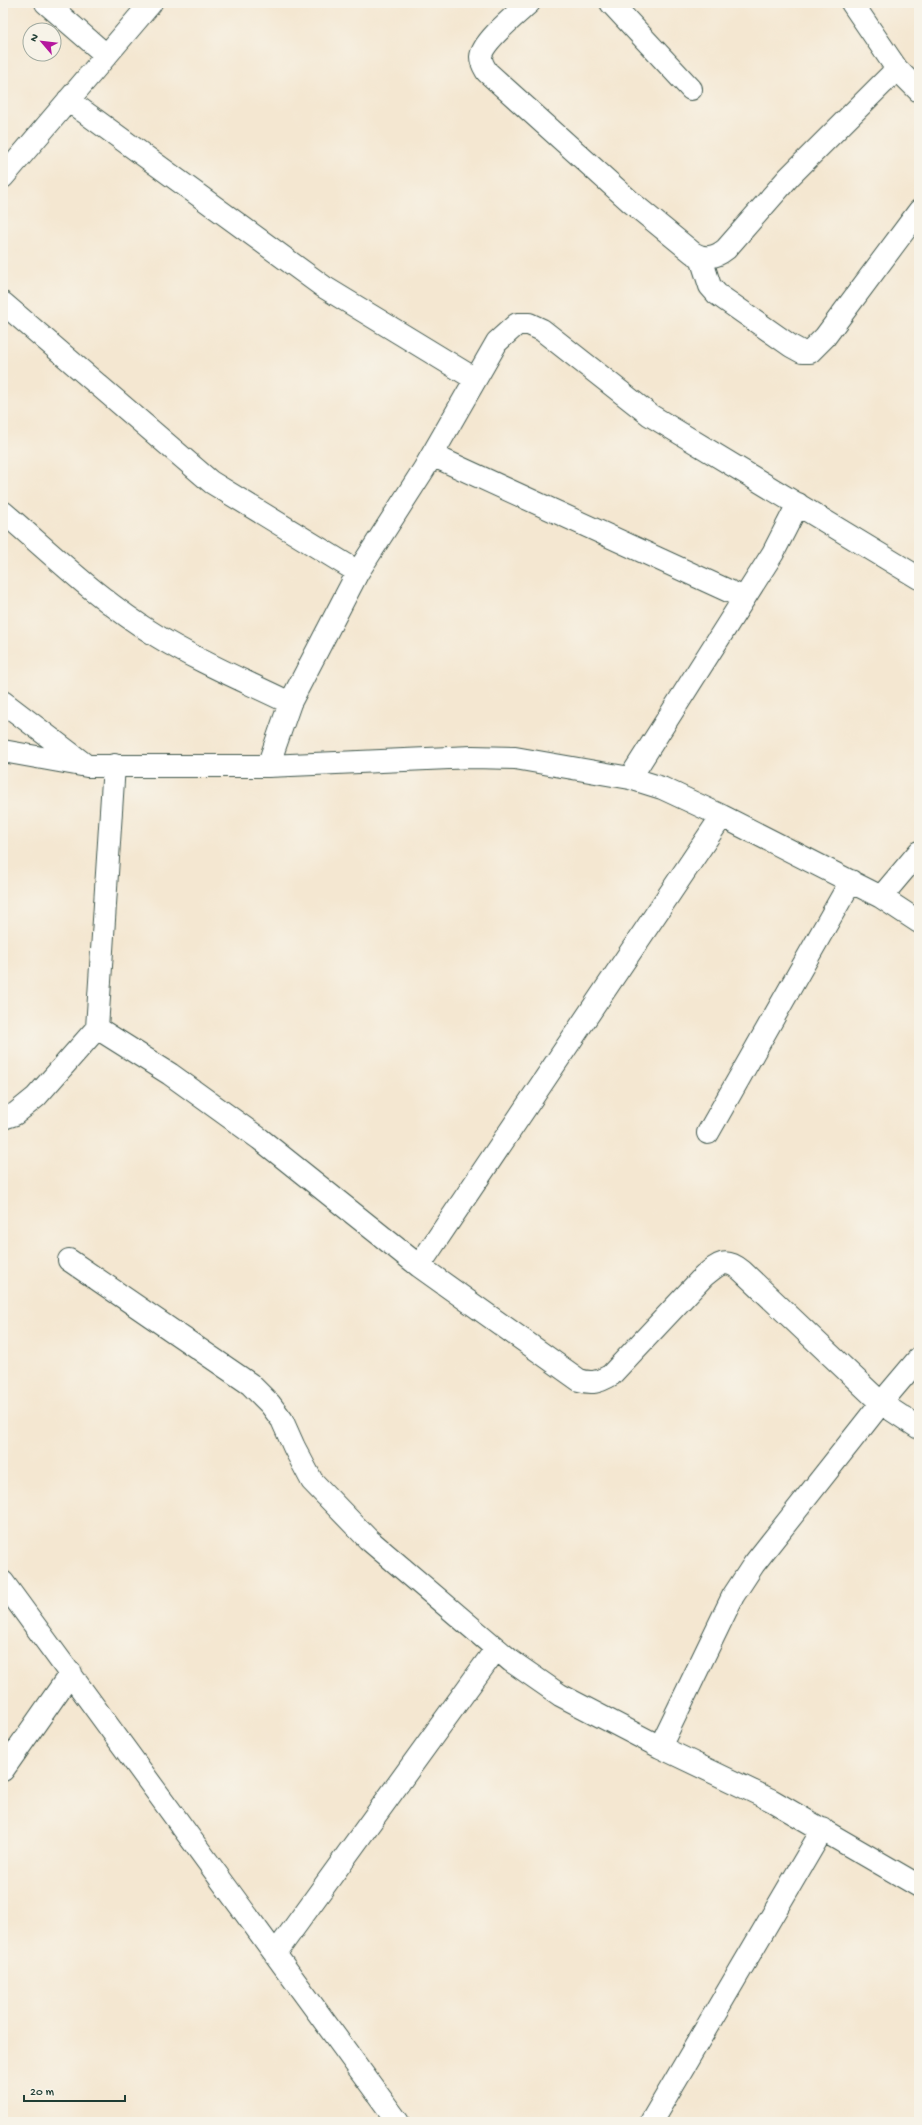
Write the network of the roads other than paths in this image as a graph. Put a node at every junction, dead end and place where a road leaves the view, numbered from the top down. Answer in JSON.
{"nodes":[{"id":1,"x":46,"y":3,"type":"edge"},
{"id":2,"x":151,"y":3,"type":"edge"},
{"id":3,"x":529,"y":3,"type":"edge"},
{"id":4,"x":611,"y":3,"type":"edge"},
{"id":5,"x":852,"y":3,"type":"edge"},
{"id":6,"x":106,"y":55,"type":"junction"},
{"id":7,"x":897,"y":69,"type":"junction"},
{"id":8,"x":691,"y":89,"type":"dead end"},
{"id":9,"x":919,"y":91,"type":"edge"},
{"id":10,"x":68,"y":100,"type":"junction"},
{"id":11,"x":3,"y":177,"type":"edge"},
{"id":12,"x":919,"y":211,"type":"edge"},
{"id":13,"x":701,"y":258,"type":"junction"},
{"id":14,"x":3,"y":303,"type":"edge"},
{"id":15,"x":475,"y":378,"type":"junction"},
{"id":16,"x":432,"y":455,"type":"junction"},
{"id":17,"x":798,"y":504,"type":"junction"},
{"id":18,"x":3,"y":512,"type":"edge"},
{"id":19,"x":358,"y":572,"type":"junction"},
{"id":20,"x":919,"y":578,"type":"edge"},
{"id":21,"x":744,"y":598,"type":"junction"},
{"id":22,"x":3,"y":702,"type":"edge"},
{"id":23,"x":290,"y":703,"type":"junction"},
{"id":24,"x":3,"y":750,"type":"edge"},
{"id":25,"x":114,"y":765,"type":"junction"},
{"id":26,"x":87,"y":766,"type":"junction"},
{"id":27,"x":268,"y":766,"type":"junction"},
{"id":28,"x":630,"y":778,"type":"junction"},
{"id":29,"x":722,"y":816,"type":"junction"},
{"id":30,"x":919,"y":852,"type":"edge"},
{"id":31,"x":851,"y":881,"type":"junction"},
{"id":32,"x":881,"y":897,"type":"junction"},
{"id":33,"x":919,"y":922,"type":"edge"},
{"id":34,"x":97,"y":1028,"type":"junction"},
{"id":35,"x":3,"y":1118,"type":"edge"},
{"id":36,"x":708,"y":1133,"type":"dead end"},
{"id":37,"x":69,"y":1260,"type":"dead end"},
{"id":38,"x":419,"y":1266,"type":"junction"},
{"id":39,"x":919,"y":1358,"type":"edge"},
{"id":40,"x":881,"y":1403,"type":"junction"},
{"id":41,"x":919,"y":1428,"type":"edge"},
{"id":42,"x":3,"y":1582,"type":"edge"},
{"id":43,"x":496,"y":1649,"type":"junction"},
{"id":44,"x":71,"y":1673,"type":"junction"},
{"id":45,"x":660,"y":1747,"type":"junction"},
{"id":46,"x":3,"y":1770,"type":"edge"},
{"id":47,"x":823,"y":1829,"type":"junction"},
{"id":48,"x":919,"y":1886,"type":"edge"},
{"id":49,"x":275,"y":1954,"type":"junction"},
{"id":50,"x":398,"y":2122,"type":"edge"},
{"id":51,"x":651,"y":2122,"type":"edge"}],
"edges":[{"from":1,"to":6,"type":"street"},
{"from":2,"to":6,"type":"street"},
{"from":3,"to":13,"type":"street"},
{"from":4,"to":8,"type":"street"},
{"from":5,"to":7,"type":"street"},
{"from":6,"to":10,"type":"street"},
{"from":7,"to":9,"type":"street"},
{"from":7,"to":13,"type":"street"},
{"from":10,"to":11,"type":"street"},
{"from":10,"to":15,"type":"street"},
{"from":12,"to":13,"type":"street"},
{"from":14,"to":19,"type":"street"},
{"from":15,"to":16,"type":"street"},
{"from":15,"to":17,"type":"street"},
{"from":16,"to":19,"type":"street"},
{"from":16,"to":21,"type":"street"},
{"from":17,"to":20,"type":"street"},
{"from":17,"to":21,"type":"street"},
{"from":18,"to":23,"type":"street"},
{"from":19,"to":23,"type":"street"},
{"from":21,"to":28,"type":"street"},
{"from":22,"to":26,"type":"street"},
{"from":23,"to":27,"type":"street"},
{"from":24,"to":26,"type":"street"},
{"from":25,"to":26,"type":"street"},
{"from":25,"to":27,"type":"street"},
{"from":25,"to":34,"type":"street"},
{"from":27,"to":28,"type":"street"},
{"from":28,"to":29,"type":"street"},
{"from":29,"to":31,"type":"street"},
{"from":29,"to":38,"type":"street"},
{"from":30,"to":32,"type":"street"},
{"from":31,"to":32,"type":"street"},
{"from":31,"to":36,"type":"street"},
{"from":32,"to":33,"type":"street"},
{"from":34,"to":35,"type":"street"},
{"from":34,"to":38,"type":"street"},
{"from":37,"to":43,"type":"street"},
{"from":38,"to":40,"type":"street"},
{"from":39,"to":40,"type":"street"},
{"from":40,"to":41,"type":"street"},
{"from":40,"to":45,"type":"street"},
{"from":42,"to":44,"type":"street"},
{"from":43,"to":45,"type":"street"},
{"from":43,"to":49,"type":"street"},
{"from":44,"to":46,"type":"street"},
{"from":44,"to":49,"type":"street"},
{"from":45,"to":47,"type":"street"},
{"from":47,"to":48,"type":"street"},
{"from":47,"to":51,"type":"street"},
{"from":49,"to":50,"type":"street"}]}
